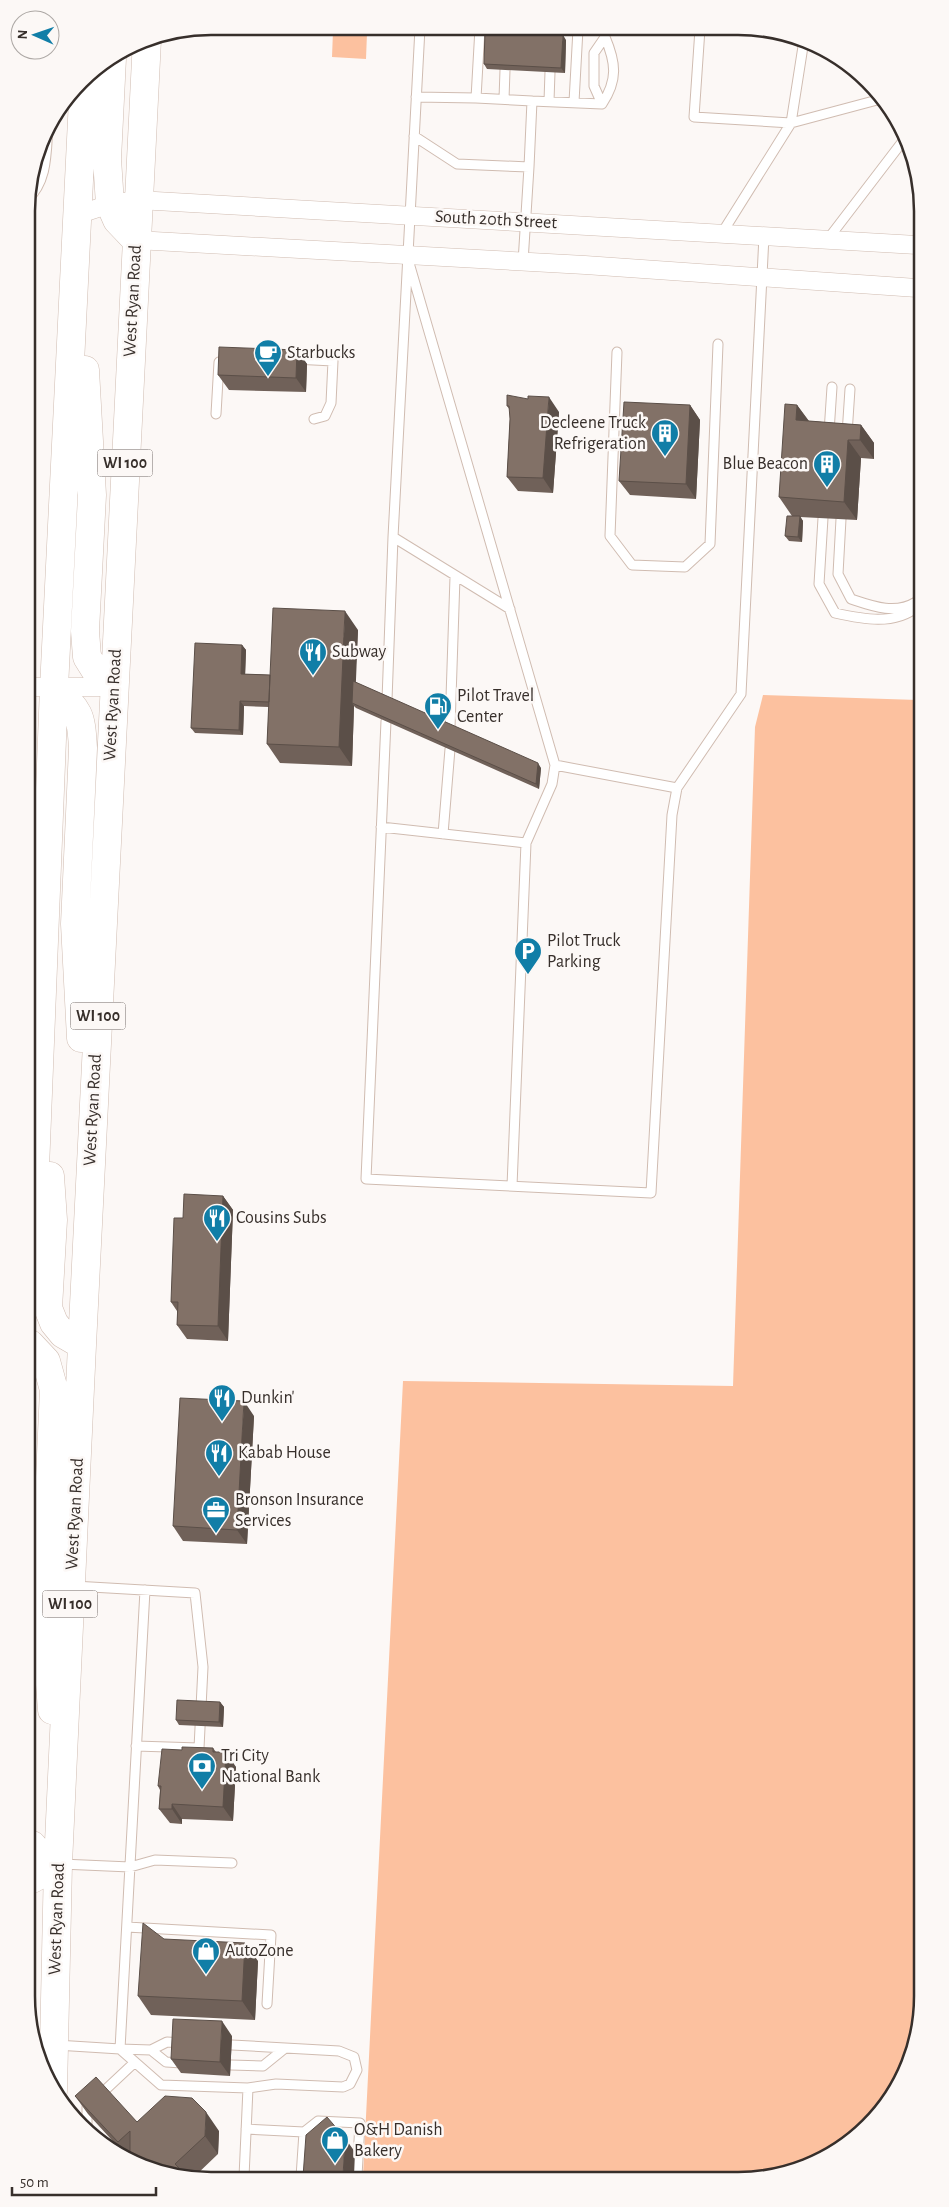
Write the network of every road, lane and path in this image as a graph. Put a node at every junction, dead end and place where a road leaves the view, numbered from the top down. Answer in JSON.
{"nodes":[{"id":1,"x":420,"y":35,"type":"edge"},
{"id":2,"x":480,"y":35,"type":"edge"},
{"id":3,"x":552,"y":35,"type":"edge"},
{"id":4,"x":578,"y":35,"type":"edge"},
{"id":5,"x":604,"y":35,"type":"edge"},
{"id":6,"x":606,"y":35,"type":"edge"},
{"id":7,"x":700,"y":35,"type":"edge"},
{"id":8,"x":552,"y":39,"type":"edge"},
{"id":9,"x":147,"y":47,"type":"edge"},
{"id":10,"x":803,"y":47,"type":"edge"},
{"id":11,"x":112,"y":66,"type":"edge"},
{"id":12,"x":504,"y":70,"type":"edge"},
{"id":13,"x":550,"y":72,"type":"edge"},
{"id":14,"x":83,"y":89,"type":"edge"},
{"id":15,"x":416,"y":96,"type":"junction"},
{"id":16,"x":476,"y":98,"type":"junction"},
{"id":17,"x":504,"y":99,"type":"junction"},
{"id":18,"x":532,"y":101,"type":"junction"},
{"id":19,"x":549,"y":101,"type":"junction"},
{"id":20,"x":875,"y":101,"type":"edge"},
{"id":21,"x":574,"y":102,"type":"junction"},
{"id":22,"x":602,"y":104,"type":"junction"},
{"id":23,"x":791,"y":124,"type":"junction"},
{"id":24,"x":414,"y":136,"type":"junction"},
{"id":25,"x":901,"y":144,"type":"edge"},
{"id":26,"x":46,"y":149,"type":"edge"},
{"id":27,"x":529,"y":167,"type":"junction"},
{"id":28,"x":37,"y":186,"type":"edge"},
{"id":29,"x":138,"y":200,"type":"junction"},
{"id":30,"x":110,"y":204,"type":"junction"},
{"id":31,"x":77,"y":214,"type":"junction"},
{"id":32,"x":409,"y":216,"type":"junction"},
{"id":33,"x":526,"y":221,"type":"junction"},
{"id":34,"x":722,"y":233,"type":"junction"},
{"id":35,"x":764,"y":236,"type":"junction"},
{"id":36,"x":828,"y":239,"type":"junction"},
{"id":37,"x":136,"y":240,"type":"junction"},
{"id":38,"x":914,"y":245,"type":"edge"},
{"id":39,"x":406,"y":256,"type":"junction"},
{"id":40,"x":523,"y":262,"type":"junction"},
{"id":41,"x":762,"y":278,"type":"junction"},
{"id":42,"x":914,"y":288,"type":"edge"},
{"id":43,"x":72,"y":318,"type":"junction"},
{"id":44,"x":718,"y":344,"type":"dead end"},
{"id":45,"x":617,"y":352,"type":"dead end"},
{"id":46,"x":229,"y":356,"type":"edge"},
{"id":47,"x":286,"y":359,"type":"edge"},
{"id":48,"x":832,"y":387,"type":"dead end"},
{"id":49,"x":850,"y":388,"type":"dead end"},
{"id":50,"x":216,"y":414,"type":"dead end"},
{"id":51,"x":314,"y":419,"type":"dead end"},
{"id":52,"x":829,"y":440,"type":"edge"},
{"id":53,"x":846,"y":441,"type":"edge"},
{"id":54,"x":823,"y":518,"type":"edge"},
{"id":55,"x":841,"y":520,"type":"edge"},
{"id":56,"x":393,"y":537,"type":"junction"},
{"id":57,"x":455,"y":577,"type":"junction"},
{"id":58,"x":914,"y":603,"type":"edge"},
{"id":59,"x":510,"y":609,"type":"junction"},
{"id":60,"x":914,"y":610,"type":"edge"},
{"id":61,"x":41,"y":687,"type":"edge"},
{"id":62,"x":114,"y":687,"type":"junction"},
{"id":63,"x":387,"y":700,"type":"edge"},
{"id":64,"x":386,"y":721,"type":"edge"},
{"id":65,"x":450,"y":728,"type":"edge"},
{"id":66,"x":450,"y":749,"type":"edge"},
{"id":67,"x":555,"y":765,"type":"junction"},
{"id":68,"x":677,"y":788,"type":"junction"},
{"id":69,"x":381,"y":827,"type":"junction"},
{"id":70,"x":443,"y":834,"type":"junction"},
{"id":71,"x":526,"y":843,"type":"junction"},
{"id":72,"x":38,"y":1089,"type":"junction"},
{"id":73,"x":93,"y":1111,"type":"junction"},
{"id":74,"x":35,"y":1166,"type":"edge"},
{"id":75,"x":512,"y":1186,"type":"junction"},
{"id":76,"x":47,"y":1344,"type":"edge"},
{"id":77,"x":71,"y":1586,"type":"junction"},
{"id":78,"x":145,"y":1590,"type":"junction"},
{"id":79,"x":136,"y":1746,"type":"junction"},
{"id":80,"x":63,"y":1768,"type":"junction"},
{"id":81,"x":35,"y":1848,"type":"edge"},
{"id":82,"x":58,"y":1864,"type":"junction"},
{"id":83,"x":232,"y":1864,"type":"dead end"},
{"id":84,"x":130,"y":1867,"type":"junction"},
{"id":85,"x":35,"y":1877,"type":"edge"},
{"id":86,"x":127,"y":1927,"type":"junction"},
{"id":87,"x":267,"y":2004,"type":"dead end"},
{"id":88,"x":183,"y":2043,"type":"edge"},
{"id":89,"x":54,"y":2045,"type":"junction"},
{"id":90,"x":232,"y":2045,"type":"dead end"},
{"id":91,"x":120,"y":2048,"type":"junction"},
{"id":92,"x":284,"y":2049,"type":"junction"},
{"id":93,"x":151,"y":2050,"type":"junction"},
{"id":94,"x":135,"y":2062,"type":"junction"},
{"id":95,"x":182,"y":2063,"type":"edge"},
{"id":96,"x":230,"y":2065,"type":"dead end"},
{"id":97,"x":53,"y":2075,"type":"edge"},
{"id":98,"x":248,"y":2088,"type":"junction"},
{"id":99,"x":87,"y":2122,"type":"edge"},
{"id":100,"x":246,"y":2129,"type":"junction"},
{"id":101,"x":304,"y":2132,"type":"junction"},
{"id":102,"x":244,"y":2172,"type":"edge"},
{"id":103,"x":301,"y":2172,"type":"edge"},
{"id":104,"x":357,"y":2172,"type":"edge"}],
"edges":[{"from":1,"to":15,"type":"lane"},
{"from":2,"to":16,"type":"lane"},
{"from":3,"to":8,"type":"lane"},
{"from":4,"to":21,"type":"lane"},
{"from":5,"to":22,"type":"lane"},
{"from":6,"to":22,"type":"lane"},
{"from":7,"to":23,"type":"lane"},
{"from":9,"to":29,"type":"main road","name":"West Ryan Road","number":"WI 100"},
{"from":10,"to":23,"type":"lane"},
{"from":11,"to":30,"type":"main road"},
{"from":12,"to":17,"type":"lane"},
{"from":13,"to":19,"type":"lane"},
{"from":14,"to":31,"type":"main road"},
{"from":15,"to":16,"type":"lane"},
{"from":15,"to":24,"type":"lane"},
{"from":16,"to":17,"type":"lane"},
{"from":17,"to":18,"type":"lane"},
{"from":18,"to":19,"type":"lane"},
{"from":18,"to":27,"type":"lane"},
{"from":19,"to":21,"type":"lane"},
{"from":20,"to":23,"type":"lane"},
{"from":21,"to":22,"type":"lane"},
{"from":23,"to":34,"type":"lane"},
{"from":24,"to":27,"type":"lane"},
{"from":24,"to":32,"type":"lane"},
{"from":25,"to":36,"type":"lane"},
{"from":26,"to":28,"type":"lane"},
{"from":27,"to":33,"type":"lane"},
{"from":29,"to":30,"type":"street","name":"South 20th Street"},
{"from":29,"to":32,"type":"street","name":"South 20th Street"},
{"from":29,"to":37,"type":"main road","name":"West Ryan Road","number":"WI 100"},
{"from":30,"to":31,"type":"street","name":"South 20th Street"},
{"from":30,"to":37,"type":"main road"},
{"from":31,"to":43,"type":"main road"},
{"from":32,"to":33,"type":"street","name":"South 20th Street"},
{"from":32,"to":39,"type":"lane"},
{"from":33,"to":34,"type":"street","name":"South 20th Street"},
{"from":33,"to":40,"type":"lane"},
{"from":34,"to":35,"type":"street","name":"South 20th Street"},
{"from":35,"to":36,"type":"street","name":"South 20th Street"},
{"from":35,"to":41,"type":"lane"},
{"from":36,"to":38,"type":"street","name":"South 20th Street"},
{"from":37,"to":39,"type":"street"},
{"from":37,"to":62,"type":"main road","name":"West Ryan Road","number":"WI 100"},
{"from":39,"to":40,"type":"street"},
{"from":39,"to":56,"type":"lane"},
{"from":39,"to":59,"type":"lane"},
{"from":40,"to":41,"type":"street"},
{"from":41,"to":42,"type":"street"},
{"from":41,"to":68,"type":"lane"},
{"from":43,"to":61,"type":"main road"},
{"from":43,"to":62,"type":"main road"},
{"from":44,"to":45,"type":"lane"},
{"from":46,"to":50,"type":"lane"},
{"from":47,"to":51,"type":"lane"},
{"from":48,"to":52,"type":"lane"},
{"from":49,"to":53,"type":"lane"},
{"from":54,"to":60,"type":"lane"},
{"from":55,"to":58,"type":"lane"},
{"from":56,"to":57,"type":"lane"},
{"from":56,"to":63,"type":"lane"},
{"from":57,"to":59,"type":"lane"},
{"from":57,"to":65,"type":"lane"},
{"from":59,"to":67,"type":"lane"},
{"from":61,"to":62,"type":"street"},
{"from":61,"to":72,"type":"main road"},
{"from":61,"to":73,"type":"main road"},
{"from":62,"to":73,"type":"main road","name":"West Ryan Road","number":"WI 100"},
{"from":64,"to":69,"type":"lane"},
{"from":66,"to":70,"type":"lane"},
{"from":67,"to":68,"type":"lane"},
{"from":67,"to":71,"type":"lane"},
{"from":68,"to":75,"type":"lane"},
{"from":69,"to":70,"type":"lane"},
{"from":69,"to":75,"type":"lane"},
{"from":70,"to":71,"type":"lane"},
{"from":71,"to":75,"type":"lane"},
{"from":72,"to":74,"type":"main road"},
{"from":72,"to":76,"type":"main road"},
{"from":73,"to":76,"type":"main road","name":"West Ryan Road","number":"WI 100"},
{"from":76,"to":77,"type":"main road","name":"West Ryan Road","number":"WI 100"},
{"from":76,"to":80,"type":"main road"},
{"from":77,"to":78,"type":"lane"},
{"from":77,"to":80,"type":"main road","name":"West Ryan Road","number":"WI 100"},
{"from":78,"to":79,"type":"lane"},
{"from":78,"to":79,"type":"lane"},
{"from":79,"to":84,"type":"lane"},
{"from":80,"to":82,"type":"main road","name":"West Ryan Road","number":"WI 100"},
{"from":81,"to":82,"type":"main road"},
{"from":82,"to":84,"type":"lane"},
{"from":82,"to":85,"type":"main road"},
{"from":82,"to":89,"type":"main road","name":"West Ryan Road","number":"WI 100"},
{"from":83,"to":84,"type":"lane"},
{"from":84,"to":86,"type":"lane"},
{"from":86,"to":87,"type":"lane"},
{"from":86,"to":91,"type":"lane"},
{"from":88,"to":93,"type":"lane"},
{"from":89,"to":91,"type":"lane"},
{"from":89,"to":97,"type":"main road","name":"West Ryan Road","number":"WI 100"},
{"from":90,"to":92,"type":"lane"},
{"from":91,"to":93,"type":"lane"},
{"from":91,"to":94,"type":"lane"},
{"from":92,"to":96,"type":"lane"},
{"from":92,"to":98,"type":"lane"},
{"from":93,"to":95,"type":"lane"},
{"from":94,"to":98,"type":"lane"},
{"from":94,"to":99,"type":"lane"},
{"from":98,"to":100,"type":"lane"},
{"from":100,"to":101,"type":"lane"},
{"from":100,"to":102,"type":"lane"},
{"from":101,"to":103,"type":"lane"},
{"from":101,"to":104,"type":"lane"}]}
